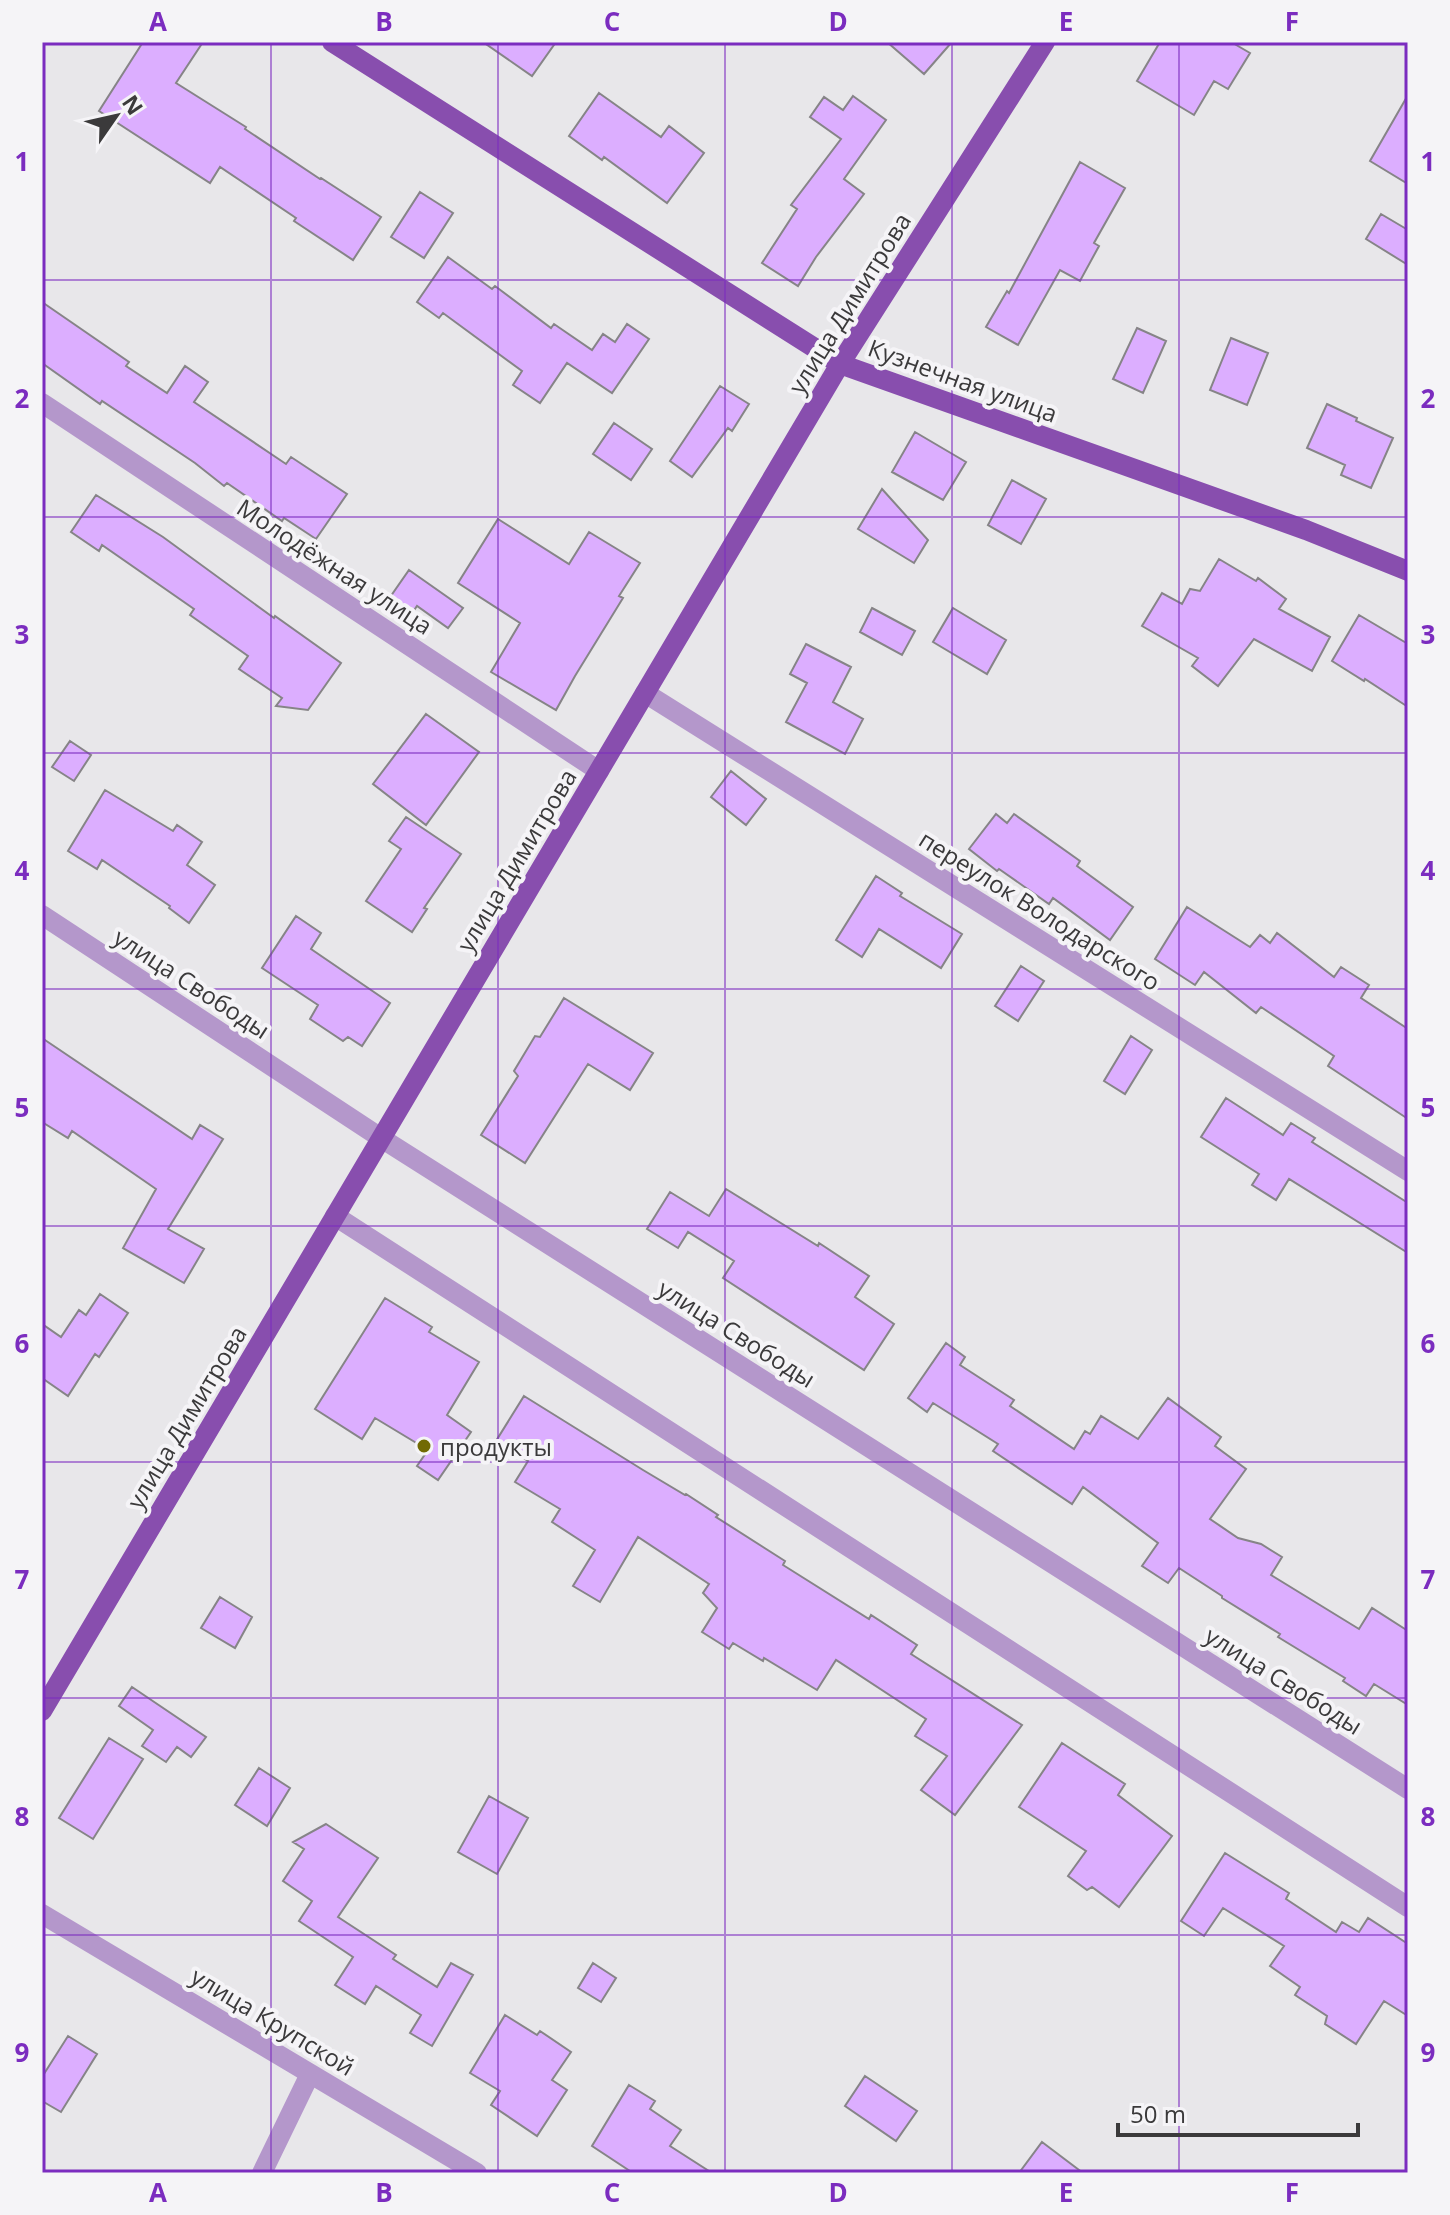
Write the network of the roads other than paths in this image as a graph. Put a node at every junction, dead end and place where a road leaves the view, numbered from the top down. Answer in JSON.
{"nodes":[{"id":1,"x":332,"y":42,"type":"edge"},
{"id":2,"x":1045,"y":42,"type":"edge"},
{"id":3,"x":840,"y":364,"type":"junction"},
{"id":4,"x":42,"y":403,"type":"edge"},
{"id":5,"x":1408,"y":571,"type":"edge"},
{"id":6,"x":645,"y":693,"type":"junction"},
{"id":7,"x":599,"y":771,"type":"junction"},
{"id":8,"x":42,"y":915,"type":"edge"},
{"id":9,"x":381,"y":1138,"type":"junction"},
{"id":10,"x":1408,"y":1171,"type":"edge"},
{"id":11,"x":335,"y":1216,"type":"junction"},
{"id":12,"x":42,"y":1711,"type":"edge"},
{"id":13,"x":1408,"y":1789,"type":"edge"},
{"id":14,"x":1408,"y":1907,"type":"edge"},
{"id":15,"x":42,"y":1914,"type":"edge"},
{"id":16,"x":310,"y":2074,"type":"junction"},
{"id":17,"x":262,"y":2173,"type":"edge"},
{"id":18,"x":477,"y":2173,"type":"edge"}],
"edges":[{"from":1,"to":3,"type":"main road","name":"Кузнечная улица"},
{"from":2,"to":3,"type":"main road","name":"улица Димитрова"},
{"from":3,"to":5,"type":"main road","name":"Кузнечная улица"},
{"from":3,"to":6,"type":"main road","name":"улица Димитрова"},
{"from":4,"to":7,"type":"street","name":"Молодёжная улица"},
{"from":6,"to":7,"type":"main road","name":"улица Димитрова"},
{"from":6,"to":10,"type":"street","name":"переулок Володарского"},
{"from":7,"to":9,"type":"main road","name":"улица Димитрова"},
{"from":8,"to":9,"type":"street","name":"улица Свободы"},
{"from":9,"to":11,"type":"main road","name":"улица Димитрова"},
{"from":9,"to":13,"type":"street","name":"улица Свободы"},
{"from":11,"to":12,"type":"main road","name":"улица Димитрова"},
{"from":11,"to":14,"type":"street"},
{"from":15,"to":16,"type":"street","name":"улица Крупской"},
{"from":16,"to":17,"type":"street"},
{"from":16,"to":18,"type":"street","name":"улица Крупской"}]}
